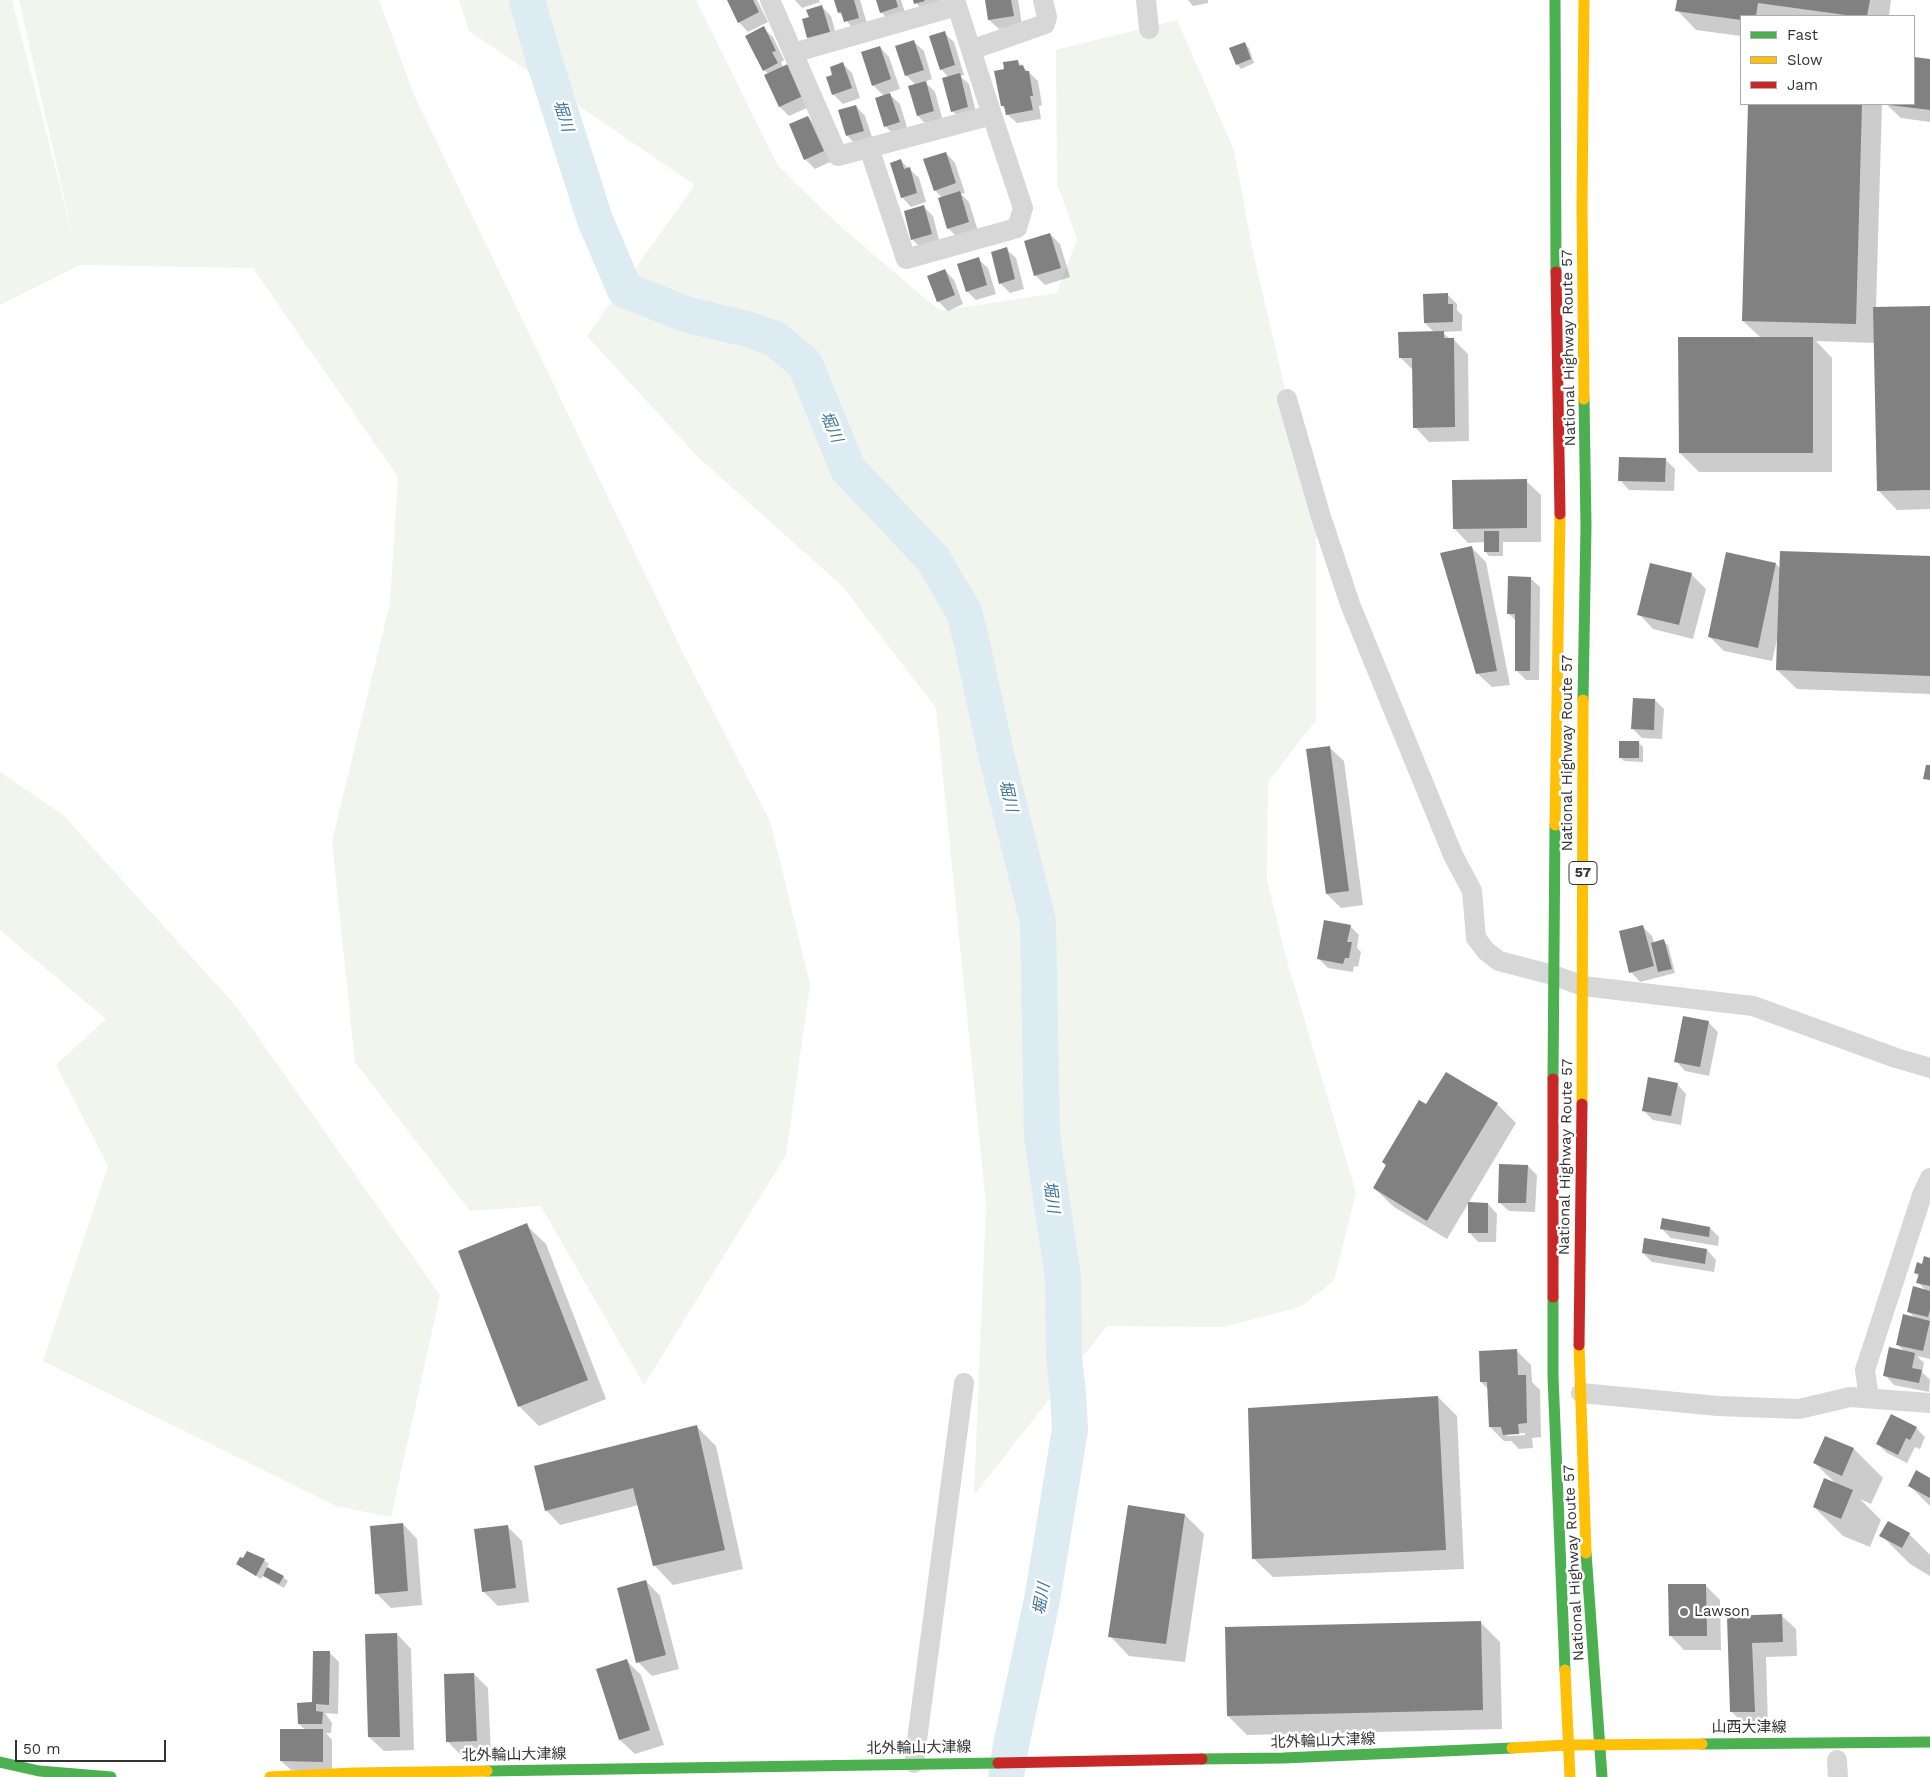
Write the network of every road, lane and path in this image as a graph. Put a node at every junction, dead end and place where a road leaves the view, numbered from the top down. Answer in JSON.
{"nodes":[{"id":1,"x":770,"y":0,"type":"edge"},
{"id":2,"x":1043,"y":0,"type":"edge"},
{"id":3,"x":1554,"y":0,"type":"edge"},
{"id":4,"x":1584,"y":0,"type":"edge"},
{"id":5,"x":1139,"y":2,"type":"edge"},
{"id":6,"x":956,"y":3,"type":"edge"},
{"id":7,"x":1149,"y":28,"type":"dead end"},
{"id":8,"x":970,"y":50,"type":"junction"},
{"id":9,"x":793,"y":53,"type":"junction"},
{"id":10,"x":992,"y":115,"type":"junction"},
{"id":11,"x":868,"y":148,"type":"junction"},
{"id":12,"x":1288,"y":399,"type":"dead end"},
{"id":13,"x":1553,"y":975,"type":"junction"},
{"id":14,"x":1583,"y":986,"type":"junction"},
{"id":15,"x":1930,"y":1068,"type":"edge"},
{"id":16,"x":1930,"y":1178,"type":"edge"},
{"id":17,"x":964,"y":1383,"type":"dead end"},
{"id":18,"x":1581,"y":1392,"type":"junction"},
{"id":19,"x":1868,"y":1398,"type":"junction"},
{"id":20,"x":1930,"y":1403,"type":"edge"},
{"id":21,"x":1930,"y":1742,"type":"edge"},
{"id":22,"x":1568,"y":1745,"type":"junction"},
{"id":23,"x":1600,"y":1745,"type":"junction"},
{"id":24,"x":0,"y":1762,"type":"edge"},
{"id":25,"x":914,"y":1763,"type":"junction"},
{"id":26,"x":111,"y":1777,"type":"edge"},
{"id":27,"x":270,"y":1777,"type":"edge"},
{"id":28,"x":1570,"y":1777,"type":"edge"},
{"id":29,"x":1602,"y":1777,"type":"edge"}],
"edges":[{"from":1,"to":9,"type":"street"},
{"from":2,"to":8,"type":"street"},
{"from":3,"to":13,"type":"main road","name":"National Highway Route 57","number":"57"},
{"from":4,"to":14,"type":"main road","name":"National Highway Route 57","number":"57"},
{"from":5,"to":7,"type":"street"},
{"from":6,"to":8,"type":"street"},
{"from":6,"to":9,"type":"street"},
{"from":8,"to":10,"type":"street"},
{"from":9,"to":11,"type":"street"},
{"from":10,"to":11,"type":"street"},
{"from":10,"to":11,"type":"street"},
{"from":12,"to":13,"type":"street"},
{"from":13,"to":14,"type":"street"},
{"from":13,"to":22,"type":"main road","name":"National Highway Route 57","number":"57"},
{"from":14,"to":15,"type":"street"},
{"from":14,"to":18,"type":"main road","name":"National Highway Route 57","number":"57"},
{"from":16,"to":19,"type":"street"},
{"from":17,"to":25,"type":"street"},
{"from":18,"to":19,"type":"street"},
{"from":18,"to":23,"type":"main road","name":"National Highway Route 57","number":"57"},
{"from":19,"to":20,"type":"street"},
{"from":21,"to":23,"type":"main road","name":"山西大津線"},
{"from":22,"to":23,"type":"main road","name":"山西大津線"},
{"from":22,"to":25,"type":"main road","name":"北外輪山大津線"},
{"from":22,"to":28,"type":"main road","number":"57"},
{"from":23,"to":29,"type":"main road","number":"57"},
{"from":24,"to":26,"type":"main road"},
{"from":25,"to":27,"type":"main road","name":"北外輪山大津線"}]}
